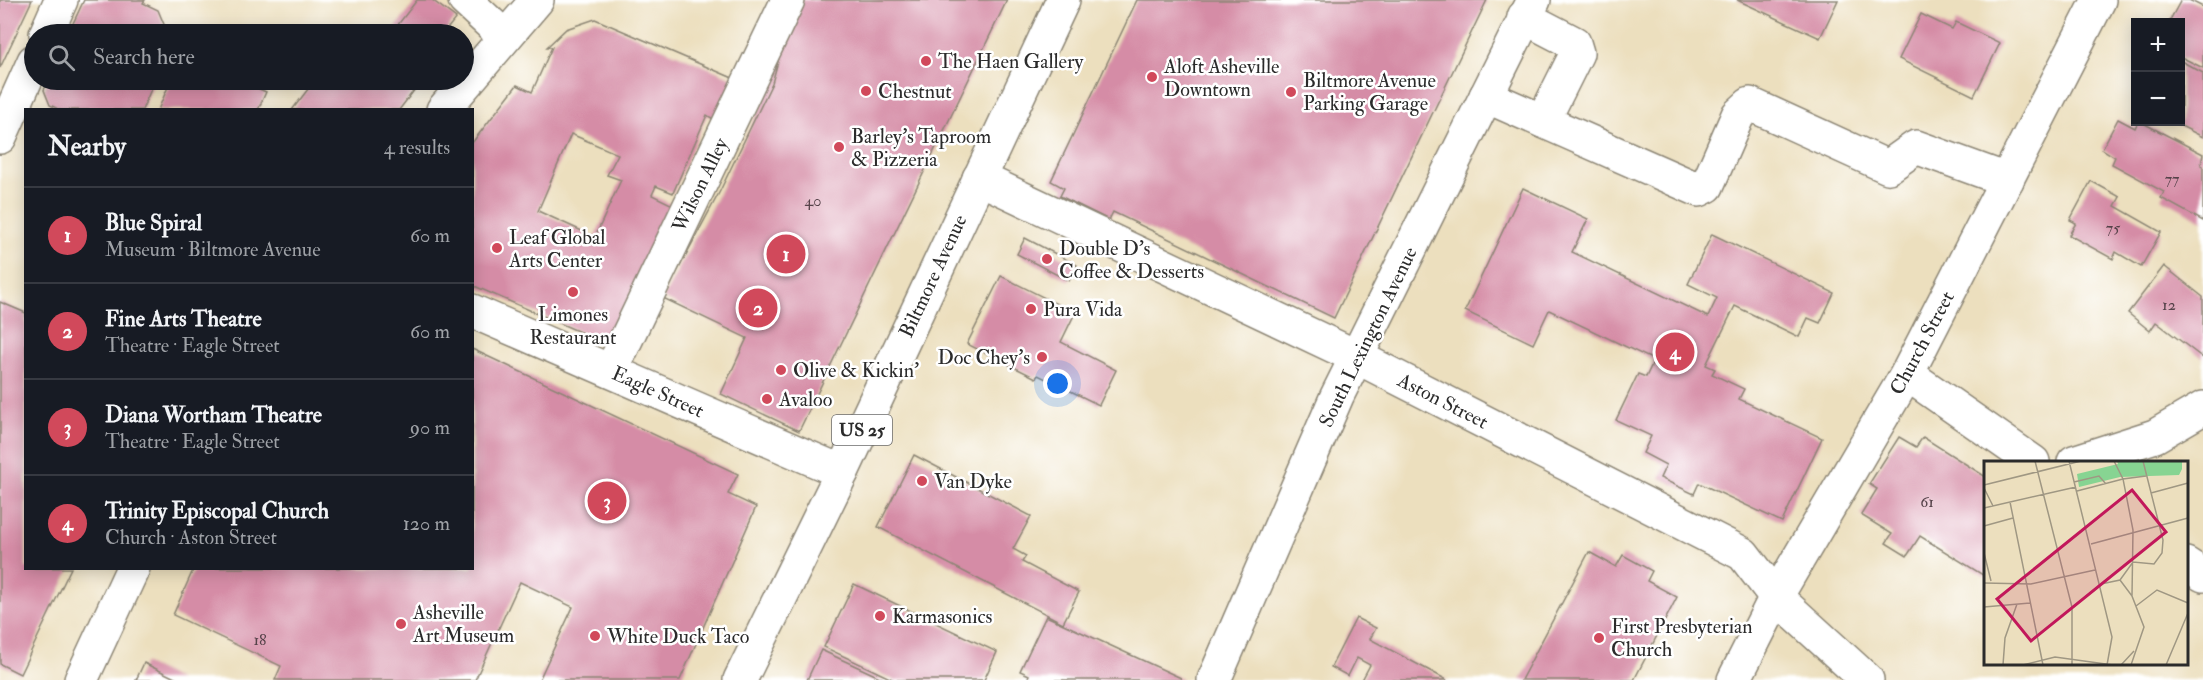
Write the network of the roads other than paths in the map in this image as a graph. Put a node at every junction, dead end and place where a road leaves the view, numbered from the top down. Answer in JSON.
{"nodes":[{"id":1,"x":61,"y":0,"type":"edge"},
{"id":2,"x":465,"y":0,"type":"edge"},
{"id":3,"x":537,"y":0,"type":"edge"},
{"id":4,"x":788,"y":0,"type":"edge"},
{"id":5,"x":1063,"y":0,"type":"edge"},
{"id":6,"x":2099,"y":0,"type":"edge"},
{"id":7,"x":1529,"y":9,"type":"edge"},
{"id":8,"x":50,"y":24,"type":"edge"},
{"id":9,"x":505,"y":37,"type":"junction"},
{"id":10,"x":474,"y":74,"type":"edge"},
{"id":11,"x":24,"y":84,"type":"edge"},
{"id":12,"x":460,"y":90,"type":"edge"},
{"id":13,"x":1485,"y":96,"type":"junction"},
{"id":14,"x":445,"y":108,"type":"edge"},
{"id":15,"x":9,"y":119,"type":"edge"},
{"id":16,"x":1543,"y":121,"type":"junction"},
{"id":17,"x":979,"y":178,"type":"junction"},
{"id":18,"x":2007,"y":180,"type":"junction"},
{"id":19,"x":474,"y":312,"type":"edge"},
{"id":20,"x":1357,"y":357,"type":"junction"},
{"id":21,"x":611,"y":371,"type":"junction"},
{"id":22,"x":1907,"y":374,"type":"junction"},
{"id":23,"x":2203,"y":408,"type":"edge"},
{"id":24,"x":2032,"y":461,"type":"edge"},
{"id":25,"x":2077,"y":461,"type":"edge"},
{"id":26,"x":842,"y":472,"type":"junction"},
{"id":27,"x":2188,"y":565,"type":"edge"},
{"id":28,"x":132,"y":570,"type":"edge"},
{"id":29,"x":2203,"y":575,"type":"edge"},
{"id":30,"x":1776,"y":597,"type":"junction"},
{"id":31,"x":81,"y":680,"type":"edge"},
{"id":32,"x":740,"y":680,"type":"edge"},
{"id":33,"x":1214,"y":680,"type":"edge"},
{"id":34,"x":1734,"y":680,"type":"edge"},
{"id":35,"x":1867,"y":680,"type":"edge"}],
"edges":[{"from":1,"to":8,"type":"street"},
{"from":2,"to":9,"type":"street"},
{"from":3,"to":9,"type":"street"},
{"from":4,"to":21,"type":"street","name":"Wilson Alley"},
{"from":5,"to":17,"type":"street","name":"Biltmore Avenue","number":"US 25"},
{"from":6,"to":18,"type":"street","name":"Church Street"},
{"from":7,"to":13,"type":"street","name":"South Lexington Avenue"},
{"from":7,"to":16,"type":"street"},
{"from":9,"to":10,"type":"street"},
{"from":11,"to":15,"type":"street"},
{"from":12,"to":14,"type":"street"},
{"from":13,"to":16,"type":"street"},
{"from":13,"to":20,"type":"street","name":"South Lexington Avenue"},
{"from":16,"to":18,"type":"street"},
{"from":17,"to":20,"type":"street","name":"Aston Street"},
{"from":17,"to":26,"type":"street","name":"Biltmore Avenue","number":"US 25"},
{"from":18,"to":22,"type":"street","name":"Church Street"},
{"from":19,"to":21,"type":"street","name":"Eagle Street"},
{"from":20,"to":30,"type":"street","name":"Aston Street"},
{"from":20,"to":33,"type":"street","name":"South Lexington Avenue"},
{"from":21,"to":26,"type":"street","name":"Eagle Street"},
{"from":22,"to":24,"type":"street"},
{"from":22,"to":30,"type":"street","name":"Church Street"},
{"from":23,"to":25,"type":"street"},
{"from":26,"to":32,"type":"street","name":"Biltmore Avenue","number":"US 25"},
{"from":27,"to":29,"type":"street"},
{"from":28,"to":31,"type":"street"},
{"from":30,"to":34,"type":"street","name":"Church Street"},
{"from":30,"to":35,"type":"street","name":"Aston Street"}]}
